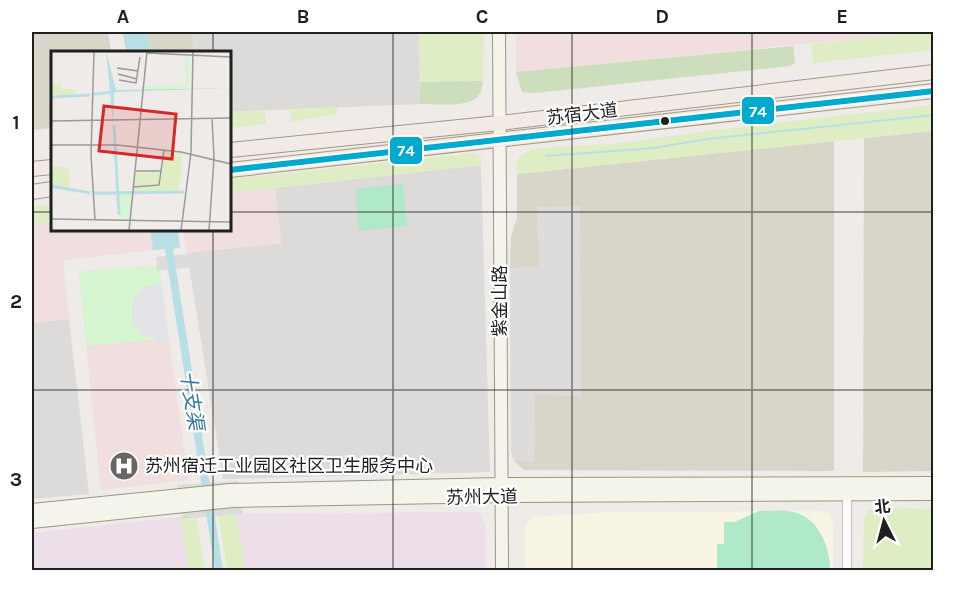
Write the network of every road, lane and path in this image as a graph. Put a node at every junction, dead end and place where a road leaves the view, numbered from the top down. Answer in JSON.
{"nodes":[{"id":1,"x":499,"y":32,"type":"edge"},
{"id":2,"x":933,"y":72,"type":"edge"},
{"id":3,"x":933,"y":91,"type":"edge"},
{"id":4,"x":499,"y":123,"type":"junction"},
{"id":5,"x":499,"y":140,"type":"junction"},
{"id":6,"x":231,"y":150,"type":"edge"},
{"id":7,"x":51,"y":167,"type":"edge"},
{"id":8,"x":32,"y":169,"type":"edge"},
{"id":9,"x":231,"y":170,"type":"edge"},
{"id":10,"x":51,"y":189,"type":"edge"},
{"id":11,"x":32,"y":192,"type":"edge"},
{"id":12,"x":933,"y":483,"type":"edge"},
{"id":13,"x":849,"y":489,"type":"junction"},
{"id":14,"x":500,"y":490,"type":"junction"},
{"id":15,"x":933,"y":494,"type":"edge"},
{"id":16,"x":175,"y":501,"type":"junction"},
{"id":17,"x":32,"y":510,"type":"edge"},
{"id":18,"x":32,"y":522,"type":"edge"},
{"id":19,"x":502,"y":570,"type":"edge"},
{"id":20,"x":847,"y":570,"type":"edge"},
{"id":21,"x":852,"y":570,"type":"edge"}],
"edges":[{"from":1,"to":4,"type":"street","name":"紫金山路"},
{"from":2,"to":4,"type":"main road","name":"苏宿大道"},
{"from":3,"to":5,"type":"main road","name":"苏宿大道"},
{"from":4,"to":5,"type":"street","name":"紫金山路"},
{"from":4,"to":6,"type":"main road","name":"苏宿大道"},
{"from":5,"to":9,"type":"main road","name":"苏宿大道"},
{"from":5,"to":14,"type":"street","name":"紫金山路"},
{"from":7,"to":8,"type":"main road"},
{"from":10,"to":11,"type":"main road"},
{"from":12,"to":13,"type":"street","name":"苏州大道"},
{"from":13,"to":14,"type":"street","name":"苏州大道"},
{"from":13,"to":15,"type":"street","name":"苏州大道"},
{"from":13,"to":20,"type":"street"},
{"from":13,"to":21,"type":"street"},
{"from":14,"to":16,"type":"street","name":"苏州大道"},
{"from":14,"to":19,"type":"street","name":"紫金山路"},
{"from":16,"to":17,"type":"street","name":"苏州大道"},
{"from":16,"to":18,"type":"street","name":"苏州大道"}]}
